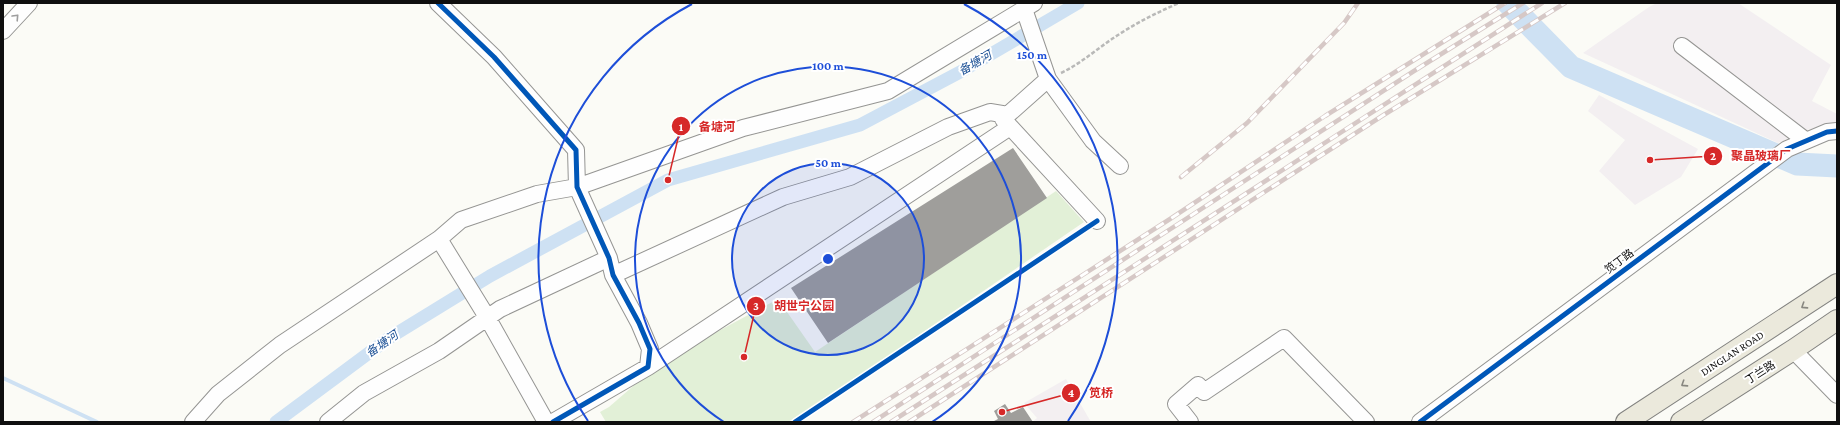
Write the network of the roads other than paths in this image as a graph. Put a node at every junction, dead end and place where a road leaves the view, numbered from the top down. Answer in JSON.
{"nodes":[{"id":1,"x":29,"y":3,"type":"edge"},
{"id":2,"x":438,"y":3,"type":"edge"},
{"id":3,"x":1029,"y":12,"type":"edge"},
{"id":4,"x":3,"y":31,"type":"edge"},
{"id":5,"x":1682,"y":46,"type":"dead end"},
{"id":6,"x":1046,"y":73,"type":"junction"},
{"id":7,"x":1009,"y":121,"type":"junction"},
{"id":8,"x":1837,"y":131,"type":"edge"},
{"id":9,"x":1806,"y":140,"type":"junction"},
{"id":10,"x":1120,"y":166,"type":"dead end"},
{"id":11,"x":578,"y":189,"type":"junction"},
{"id":12,"x":1097,"y":221,"type":"dead end"},
{"id":13,"x":439,"y":239,"type":"junction"},
{"id":14,"x":609,"y":258,"type":"junction"},
{"id":15,"x":613,"y":275,"type":"junction"},
{"id":16,"x":1837,"y":284,"type":"edge"},
{"id":17,"x":487,"y":317,"type":"junction"},
{"id":18,"x":1837,"y":320,"type":"edge"},
{"id":19,"x":1793,"y":350,"type":"junction"},
{"id":20,"x":648,"y":367,"type":"junction"},
{"id":21,"x":1837,"y":395,"type":"edge"},
{"id":22,"x":193,"y":422,"type":"edge"},
{"id":23,"x":328,"y":422,"type":"edge"},
{"id":24,"x":546,"y":422,"type":"edge"},
{"id":25,"x":553,"y":422,"type":"edge"},
{"id":26,"x":1190,"y":422,"type":"edge"},
{"id":27,"x":1366,"y":422,"type":"edge"},
{"id":28,"x":1420,"y":422,"type":"edge"},
{"id":29,"x":1626,"y":422,"type":"edge"},
{"id":30,"x":1681,"y":422,"type":"edge"}],
"edges":[{"from":4,"to":1,"type":"street","one_way":true},
{"from":2,"to":11,"type":"street"},
{"from":3,"to":6,"type":"street"},
{"from":3,"to":11,"type":"street"},
{"from":5,"to":9,"type":"street"},
{"from":6,"to":7,"type":"street"},
{"from":6,"to":10,"type":"street"},
{"from":7,"to":12,"type":"street"},
{"from":7,"to":15,"type":"street"},
{"from":7,"to":20,"type":"street"},
{"from":8,"to":9,"type":"street","name":"笕丁路"},
{"from":9,"to":28,"type":"street","name":"笕丁路"},
{"from":11,"to":13,"type":"street"},
{"from":11,"to":14,"type":"street"},
{"from":13,"to":17,"type":"street"},
{"from":13,"to":22,"type":"street"},
{"from":14,"to":15,"type":"street"},
{"from":14,"to":17,"type":"street"},
{"from":15,"to":20,"type":"street"},
{"from":16,"to":29,"type":"main road","name":"DINGLAN ROAD","one_way":true},
{"from":17,"to":23,"type":"street"},
{"from":17,"to":24,"type":"street"},
{"from":18,"to":19,"type":"main road","name":"丁兰路"},
{"from":19,"to":21,"type":"street"},
{"from":19,"to":30,"type":"main road","name":"丁兰路"},
{"from":20,"to":25,"type":"street"},
{"from":26,"to":27,"type":"street"}]}
